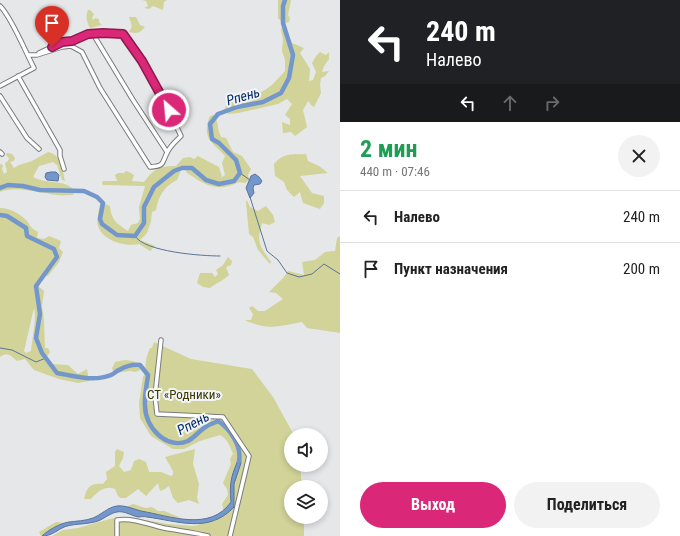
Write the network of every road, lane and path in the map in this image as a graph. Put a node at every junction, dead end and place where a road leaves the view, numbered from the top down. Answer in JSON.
{"nodes":[{"id":1,"x":0,"y":6,"type":"edge"},
{"id":2,"x":93,"y":34,"type":"junction"},
{"id":3,"x":28,"y":55,"type":"junction"},
{"id":4,"x":37,"y":55,"type":"junction"},
{"id":5,"x":18,"y":76,"type":"junction"},
{"id":6,"x":0,"y":86,"type":"edge"},
{"id":7,"x":0,"y":96,"type":"edge"},
{"id":8,"x":39,"y":149,"type":"dead end"},
{"id":9,"x":167,"y":152,"type":"junction"},
{"id":10,"x":64,"y":169,"type":"dead end"},
{"id":11,"x":161,"y":340,"type":"dead end"},
{"id":12,"x":117,"y":536,"type":"edge"},
{"id":13,"x":208,"y":536,"type":"edge"},
{"id":14,"x":230,"y":536,"type":"edge"}],
"edges":[{"from":1,"to":3,"type":"street"},
{"from":2,"to":4,"type":"street"},
{"from":2,"to":9,"type":"street"},
{"from":2,"to":9,"type":"street"},
{"from":3,"to":4,"type":"street"},
{"from":3,"to":5,"type":"street"},
{"from":4,"to":9,"type":"street"},
{"from":5,"to":6,"type":"street"},
{"from":5,"to":10,"type":"street"},
{"from":7,"to":8,"type":"street"},
{"from":11,"to":14,"type":"street"},
{"from":12,"to":13,"type":"street"}]}
